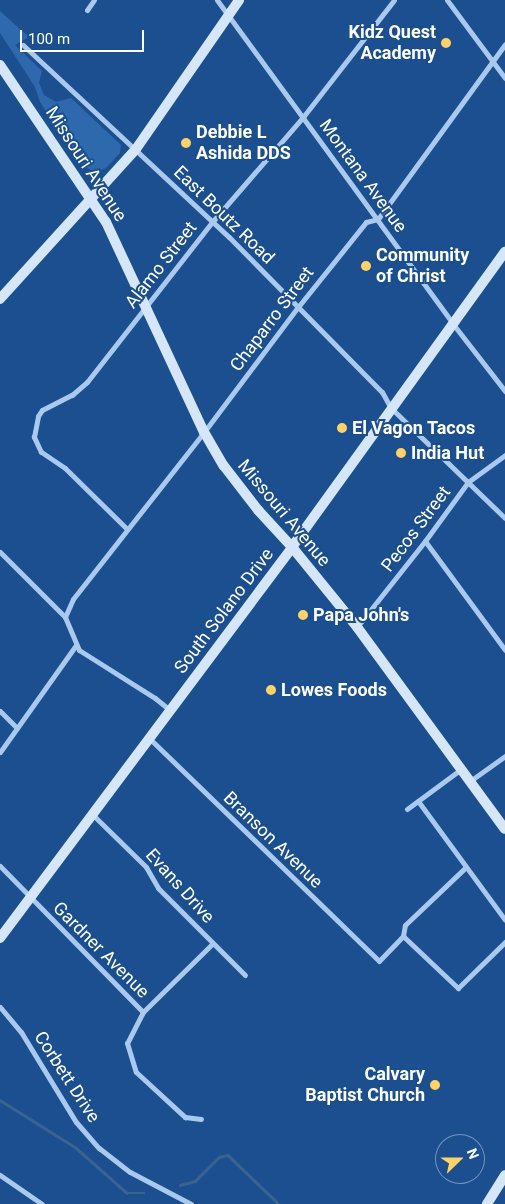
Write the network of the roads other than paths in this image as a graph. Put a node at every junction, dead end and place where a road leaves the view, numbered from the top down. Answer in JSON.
{"nodes":[{"id":1,"x":94,"y":0,"type":"edge"},
{"id":2,"x":217,"y":0,"type":"edge"},
{"id":3,"x":239,"y":0,"type":"edge"},
{"id":4,"x":394,"y":0,"type":"edge"},
{"id":5,"x":447,"y":0,"type":"edge"},
{"id":6,"x":87,"y":10,"type":"dead end"},
{"id":7,"x":228,"y":15,"type":"junction"},
{"id":8,"x":505,"y":44,"type":"edge"},
{"id":9,"x":23,"y":45,"type":"dead end"},
{"id":10,"x":492,"y":62,"type":"junction"},
{"id":11,"x":0,"y":65,"type":"edge"},
{"id":12,"x":505,"y":78,"type":"edge"},
{"id":13,"x":303,"y":117,"type":"junction"},
{"id":14,"x":136,"y":149,"type":"junction"},
{"id":15,"x":91,"y":197,"type":"junction"},
{"id":16,"x":378,"y":219,"type":"junction"},
{"id":17,"x":213,"y":221,"type":"junction"},
{"id":18,"x":505,"y":252,"type":"edge"},
{"id":19,"x":0,"y":299,"type":"edge"},
{"id":20,"x":147,"y":306,"type":"junction"},
{"id":21,"x":298,"y":308,"type":"junction"},
{"id":22,"x":453,"y":324,"type":"junction"},
{"id":23,"x":505,"y":391,"type":"edge"},
{"id":24,"x":391,"y":408,"type":"junction"},
{"id":25,"x":204,"y":432,"type":"junction"},
{"id":26,"x":505,"y":456,"type":"edge"},
{"id":27,"x":468,"y":482,"type":"junction"},
{"id":28,"x":505,"y":518,"type":"edge"},
{"id":29,"x":127,"y":528,"type":"junction"},
{"id":30,"x":425,"y":541,"type":"junction"},
{"id":31,"x":292,"y":547,"type":"junction"},
{"id":32,"x":0,"y":552,"type":"edge"},
{"id":33,"x":65,"y":617,"type":"junction"},
{"id":34,"x":357,"y":627,"type":"junction"},
{"id":35,"x":76,"y":645,"type":"junction"},
{"id":36,"x":505,"y":650,"type":"edge"},
{"id":37,"x":170,"y":710,"type":"junction"},
{"id":38,"x":0,"y":711,"type":"edge"},
{"id":39,"x":17,"y":728,"type":"junction"},
{"id":40,"x":149,"y":738,"type":"junction"},
{"id":41,"x":0,"y":752,"type":"edge"},
{"id":42,"x":505,"y":756,"type":"edge"},
{"id":43,"x":461,"y":769,"type":"junction"},
{"id":44,"x":470,"y":782,"type":"junction"},
{"id":45,"x":418,"y":801,"type":"junction"},
{"id":46,"x":407,"y":809,"type":"dead end"},
{"id":47,"x":94,"y":816,"type":"junction"},
{"id":48,"x":505,"y":829,"type":"edge"},
{"id":49,"x":0,"y":866,"type":"edge"},
{"id":50,"x":466,"y":867,"type":"junction"},
{"id":51,"x":29,"y":897,"type":"junction"},
{"id":52,"x":505,"y":920,"type":"edge"},
{"id":53,"x":403,"y":936,"type":"junction"},
{"id":54,"x":0,"y":938,"type":"edge"},
{"id":55,"x":505,"y":942,"type":"edge"},
{"id":56,"x":213,"y":943,"type":"junction"},
{"id":57,"x":245,"y":975,"type":"dead end"},
{"id":58,"x":0,"y":1007,"type":"edge"},
{"id":59,"x":143,"y":1012,"type":"junction"},
{"id":60,"x":201,"y":1119,"type":"dead end"},
{"id":61,"x":0,"y":1175,"type":"edge"},
{"id":62,"x":505,"y":1175,"type":"edge"},
{"id":63,"x":42,"y":1204,"type":"edge"},
{"id":64,"x":192,"y":1204,"type":"edge"},
{"id":65,"x":487,"y":1204,"type":"edge"}],
"edges":[{"from":1,"to":6,"type":"street"},
{"from":2,"to":7,"type":"street","name":"Montana Avenue"},
{"from":3,"to":7,"type":"street"},
{"from":4,"to":13,"type":"street","name":"Alamo Street"},
{"from":5,"to":10,"type":"street"},
{"from":7,"to":13,"type":"street","name":"Montana Avenue"},
{"from":7,"to":14,"type":"street"},
{"from":8,"to":10,"type":"street","name":"Chaparro Street"},
{"from":9,"to":14,"type":"street","name":"East Boutz Road"},
{"from":10,"to":12,"type":"street"},
{"from":10,"to":16,"type":"street","name":"Chaparro Street"},
{"from":11,"to":15,"type":"street","name":"Missouri Avenue"},
{"from":13,"to":16,"type":"street","name":"Montana Avenue"},
{"from":13,"to":17,"type":"street","name":"Alamo Street"},
{"from":14,"to":15,"type":"street"},
{"from":14,"to":17,"type":"street","name":"East Boutz Road"},
{"from":15,"to":19,"type":"street"},
{"from":15,"to":20,"type":"street","name":"Missouri Avenue"},
{"from":16,"to":21,"type":"street","name":"Chaparro Street"},
{"from":16,"to":22,"type":"street","name":"Montana Avenue"},
{"from":17,"to":20,"type":"street","name":"Alamo Street"},
{"from":17,"to":21,"type":"street","name":"East Boutz Road"},
{"from":18,"to":22,"type":"street","name":"South Solano Drive"},
{"from":20,"to":25,"type":"street","name":"Missouri Avenue"},
{"from":20,"to":29,"type":"street","name":"Alamo Street"},
{"from":21,"to":24,"type":"street","name":"East Boutz Road"},
{"from":21,"to":25,"type":"street","name":"Chaparro Street"},
{"from":22,"to":23,"type":"street","name":"Montana Avenue"},
{"from":22,"to":24,"type":"street","name":"South Solano Drive"},
{"from":24,"to":27,"type":"street","name":"East Boutz Road"},
{"from":24,"to":31,"type":"street","name":"South Solano Drive"},
{"from":25,"to":29,"type":"street","name":"Chaparro Street"},
{"from":25,"to":31,"type":"street","name":"Missouri Avenue"},
{"from":26,"to":27,"type":"street","name":"Pecos Street"},
{"from":27,"to":28,"type":"street","name":"East Boutz Road"},
{"from":27,"to":30,"type":"street","name":"Pecos Street"},
{"from":29,"to":33,"type":"street","name":"Chaparro Street"},
{"from":30,"to":34,"type":"street","name":"Pecos Street"},
{"from":30,"to":36,"type":"street"},
{"from":31,"to":34,"type":"street","name":"Missouri Avenue"},
{"from":31,"to":37,"type":"street","name":"South Solano Drive"},
{"from":32,"to":33,"type":"street"},
{"from":33,"to":35,"type":"street"},
{"from":34,"to":43,"type":"street","name":"Missouri Avenue"},
{"from":35,"to":37,"type":"street"},
{"from":35,"to":39,"type":"street"},
{"from":37,"to":40,"type":"street","name":"South Solano Drive"},
{"from":38,"to":39,"type":"street"},
{"from":39,"to":41,"type":"street"},
{"from":40,"to":47,"type":"street","name":"South Solano Drive"},
{"from":40,"to":53,"type":"street","name":"Branson Avenue"},
{"from":42,"to":44,"type":"street"},
{"from":43,"to":44,"type":"street","name":"Missouri Avenue"},
{"from":43,"to":45,"type":"street"},
{"from":44,"to":48,"type":"street","name":"Missouri Avenue"},
{"from":45,"to":46,"type":"street"},
{"from":45,"to":50,"type":"street"},
{"from":47,"to":51,"type":"street","name":"South Solano Drive"},
{"from":47,"to":56,"type":"street","name":"Evans Drive"},
{"from":49,"to":51,"type":"street","name":"Gardner Avenue"},
{"from":50,"to":52,"type":"street"},
{"from":50,"to":53,"type":"street"},
{"from":51,"to":54,"type":"street","name":"South Solano Drive"},
{"from":51,"to":59,"type":"street","name":"Gardner Avenue"},
{"from":53,"to":55,"type":"street"},
{"from":56,"to":57,"type":"street","name":"Evans Drive"},
{"from":56,"to":59,"type":"street"},
{"from":58,"to":64,"type":"street","name":"Corbett Drive"},
{"from":59,"to":60,"type":"street","name":"Gardner Avenue"},
{"from":61,"to":63,"type":"street"},
{"from":62,"to":65,"type":"street"}]}
